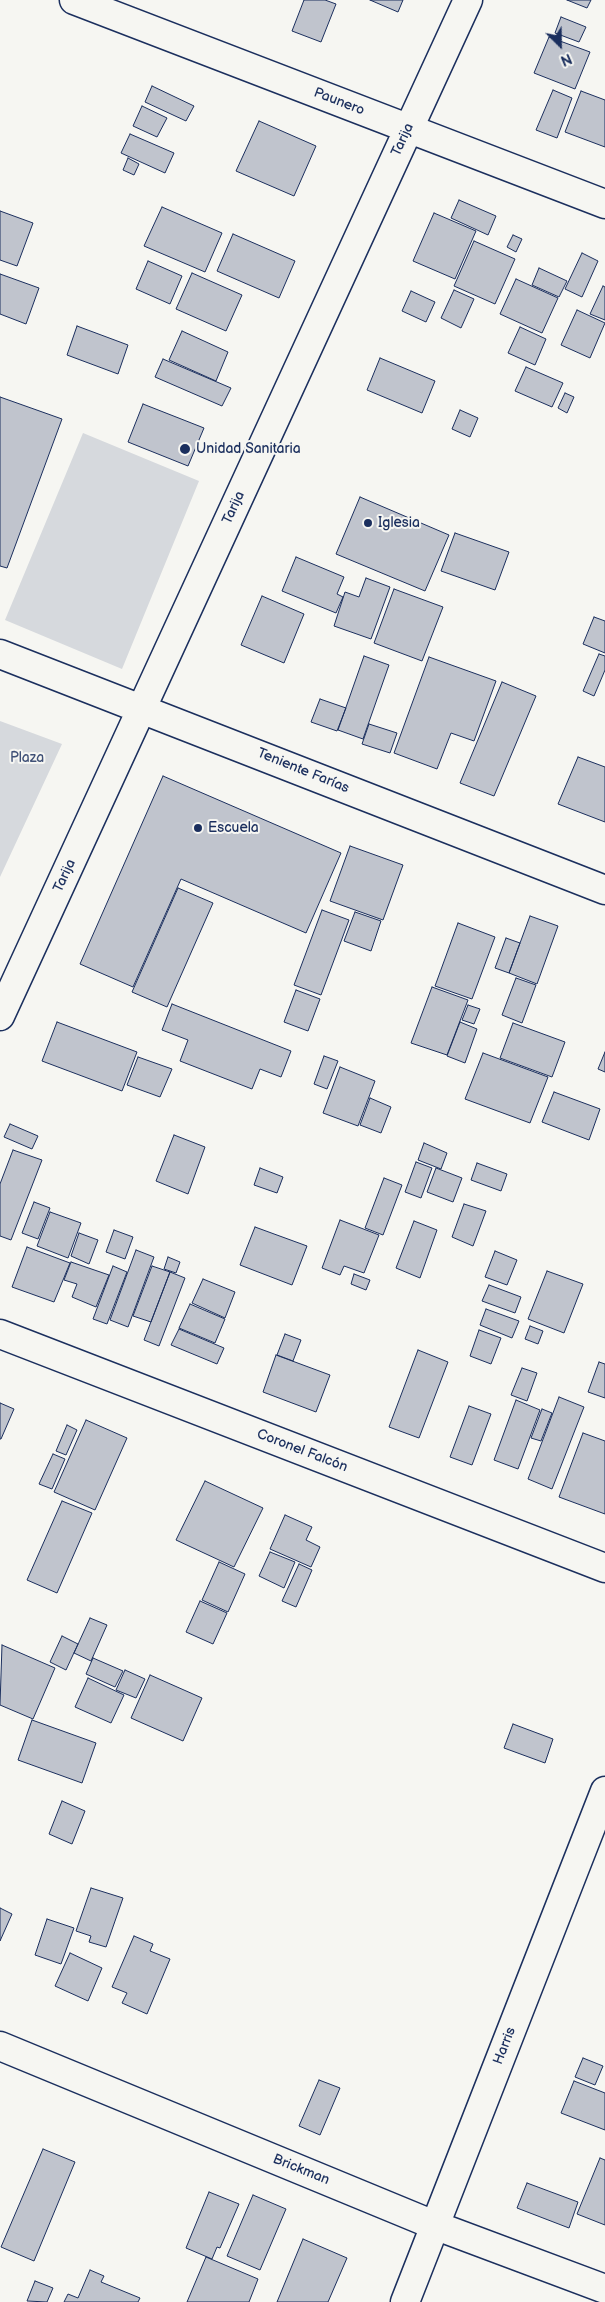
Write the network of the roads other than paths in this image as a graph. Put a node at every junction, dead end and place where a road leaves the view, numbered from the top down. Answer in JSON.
{"nodes":[{"id":1,"x":74,"y":0,"type":"edge"},
{"id":2,"x":468,"y":0,"type":"edge"},
{"id":3,"x":408,"y":129,"type":"junction"},
{"id":4,"x":605,"y":204,"type":"edge"},
{"id":5,"x":0,"y":654,"type":"edge"},
{"id":6,"x":142,"y":708,"type":"junction"},
{"id":7,"x":605,"y":890,"type":"edge"},
{"id":8,"x":0,"y":1016,"type":"edge"},
{"id":9,"x":0,"y":1334,"type":"edge"},
{"id":10,"x":605,"y":1568,"type":"edge"},
{"id":11,"x":605,"y":1791,"type":"edge"},
{"id":12,"x":0,"y":2046,"type":"edge"},
{"id":13,"x":434,"y":2225,"type":"junction"},
{"id":14,"x":605,"y":2289,"type":"edge"},
{"id":15,"x":405,"y":2302,"type":"edge"}],
"edges":[{"from":1,"to":3,"type":"street","name":"Paunero"},
{"from":2,"to":3,"type":"street","name":"Tarija"},
{"from":3,"to":4,"type":"street","name":"Paunero"},
{"from":3,"to":6,"type":"street","name":"Tarija"},
{"from":5,"to":6,"type":"street","name":"Teniente Farías"},
{"from":6,"to":7,"type":"street","name":"Teniente Farías"},
{"from":6,"to":8,"type":"street","name":"Tarija"},
{"from":9,"to":10,"type":"street","name":"Coronel Falcón"},
{"from":11,"to":13,"type":"street","name":"Harris"},
{"from":12,"to":13,"type":"street","name":"Brickman"},
{"from":13,"to":14,"type":"street","name":"Brickman"},
{"from":13,"to":15,"type":"street","name":"Harris"}]}
